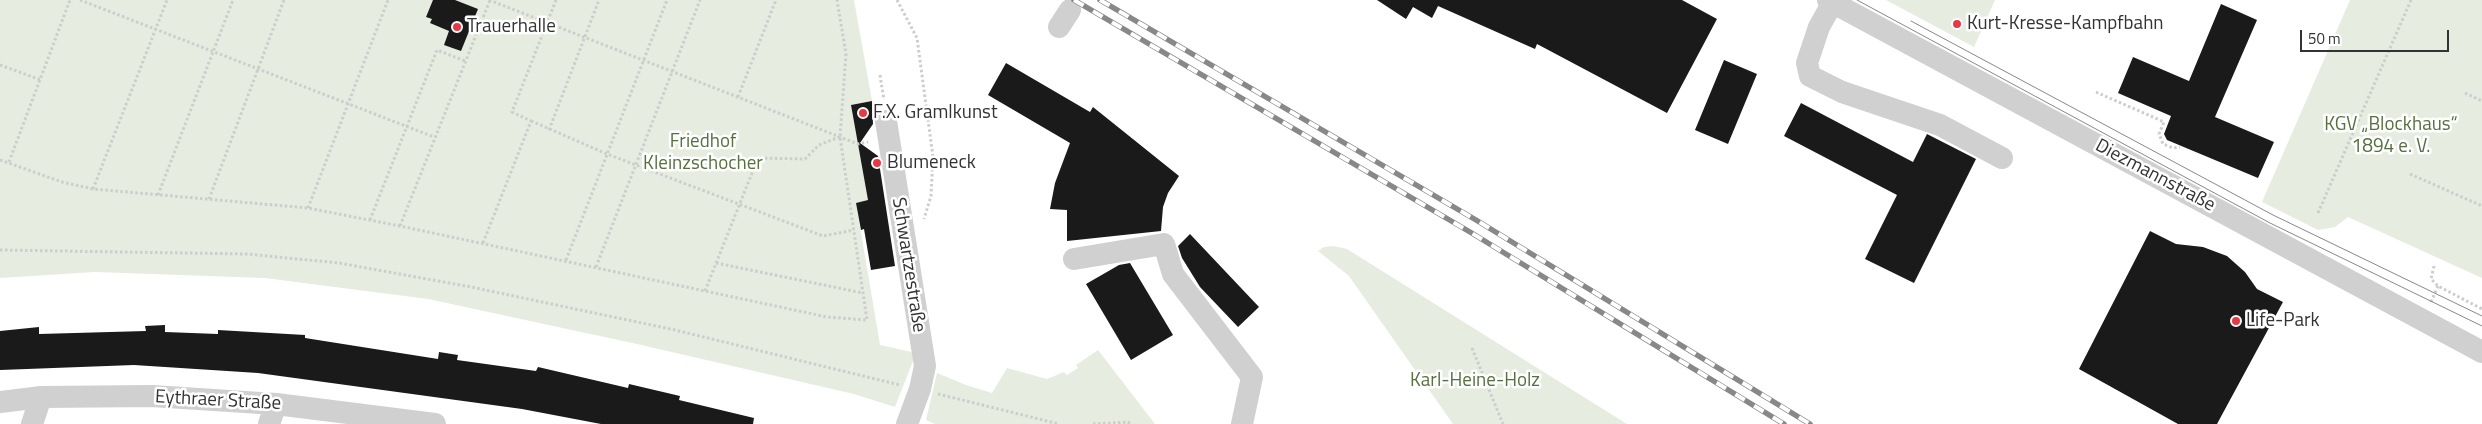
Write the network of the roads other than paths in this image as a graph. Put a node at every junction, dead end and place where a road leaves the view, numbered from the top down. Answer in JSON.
{"nodes":[{"id":1,"x":1830,"y":1,"type":"edge"},
{"id":2,"x":887,"y":129,"type":"road end"},
{"id":3,"x":2002,"y":158,"type":"dead end"},
{"id":4,"x":1074,"y":258,"type":"dead end"},
{"id":5,"x":2482,"y":352,"type":"edge"},
{"id":6,"x":41,"y":397,"type":"junction"},
{"id":7,"x":0,"y":402,"type":"edge"},
{"id":8,"x":273,"y":414,"type":"edge"},
{"id":9,"x":32,"y":424,"type":"edge"},
{"id":10,"x":435,"y":424,"type":"edge"},
{"id":11,"x":907,"y":424,"type":"edge"},
{"id":12,"x":1242,"y":424,"type":"edge"}],
"edges":[{"from":1,"to":3,"type":"street"},
{"from":1,"to":5,"type":"street","name":"Diezmannstraße"},
{"from":2,"to":11,"type":"street","name":"Schwartzestraße"},
{"from":4,"to":12,"type":"street"},
{"from":6,"to":7,"type":"street","name":"Eythraer Straße"},
{"from":6,"to":8,"type":"street","name":"Eythraer Straße"},
{"from":6,"to":9,"type":"street"},
{"from":8,"to":10,"type":"street","name":"Eythraer Straße"}]}
